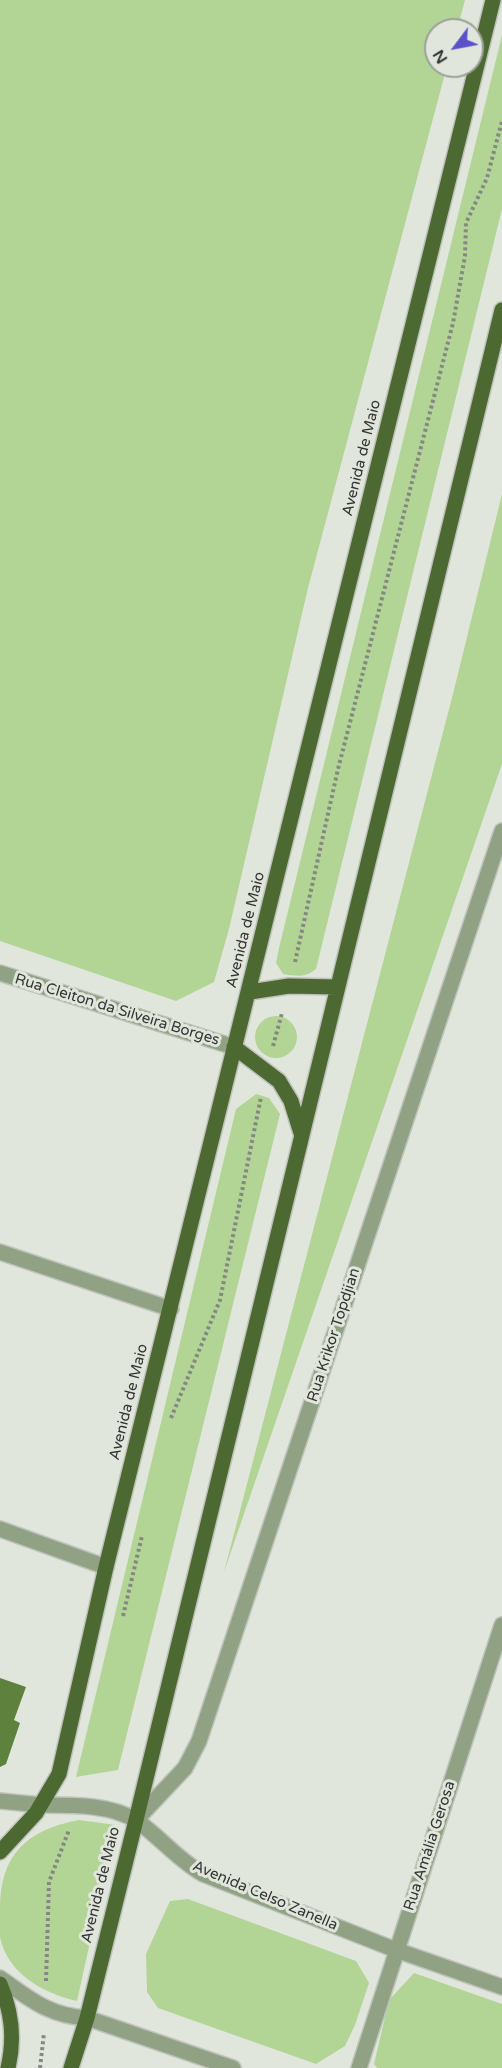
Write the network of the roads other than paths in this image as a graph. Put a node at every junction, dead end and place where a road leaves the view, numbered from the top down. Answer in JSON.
{"nodes":[{"id":1,"x":493,"y":0,"type":"edge"},
{"id":2,"x":502,"y":310,"type":"edge"},
{"id":3,"x":502,"y":831,"type":"edge"},
{"id":4,"x":0,"y":974,"type":"edge"},
{"id":5,"x":337,"y":987,"type":"junction"},
{"id":6,"x":249,"y":992,"type":"junction"},
{"id":7,"x":234,"y":1047,"type":"junction"},
{"id":8,"x":301,"y":1135,"type":"junction"},
{"id":9,"x":0,"y":1252,"type":"edge"},
{"id":10,"x":171,"y":1309,"type":"junction"},
{"id":11,"x":0,"y":1529,"type":"edge"},
{"id":12,"x":106,"y":1567,"type":"junction"},
{"id":13,"x":502,"y":1625,"type":"edge"},
{"id":14,"x":0,"y":1801,"type":"edge"},
{"id":15,"x":41,"y":1805,"type":"junction"},
{"id":16,"x":136,"y":1820,"type":"junction"},
{"id":17,"x":0,"y":1852,"type":"edge"},
{"id":18,"x":396,"y":1950,"type":"junction"},
{"id":19,"x":0,"y":1978,"type":"edge"},
{"id":20,"x":0,"y":1984,"type":"edge"},
{"id":21,"x":502,"y":1987,"type":"edge"},
{"id":22,"x":87,"y":2018,"type":"junction"},
{"id":23,"x":8,"y":2068,"type":"edge"},
{"id":24,"x":71,"y":2068,"type":"edge"},
{"id":25,"x":233,"y":2068,"type":"edge"},
{"id":26,"x":359,"y":2068,"type":"edge"}],
"edges":[{"from":1,"to":6,"type":"main road","name":"Avenida de Maio"},
{"from":2,"to":5,"type":"main road","name":"Avenida de Maio"},
{"from":3,"to":16,"type":"street","name":"Rua Krikor Topdjian"},
{"from":4,"to":7,"type":"street","name":"Rua Cleiton da Silveira Borges"},
{"from":5,"to":6,"type":"main road"},
{"from":5,"to":8,"type":"main road","name":"Avenida de Maio"},
{"from":6,"to":7,"type":"main road","name":"Avenida de Maio"},
{"from":7,"to":8,"type":"main road"},
{"from":7,"to":10,"type":"main road","name":"Avenida de Maio"},
{"from":8,"to":16,"type":"main road","name":"Avenida de Maio"},
{"from":9,"to":10,"type":"street"},
{"from":10,"to":12,"type":"main road","name":"Avenida de Maio"},
{"from":11,"to":12,"type":"street"},
{"from":12,"to":15,"type":"main road","name":"Avenida de Maio"},
{"from":13,"to":18,"type":"street","name":"Rua Amália Gerosa"},
{"from":14,"to":15,"type":"street","name":"Avenida Celso Zanella"},
{"from":15,"to":16,"type":"street","name":"Avenida Celso Zanella"},
{"from":15,"to":17,"type":"main road","name":"Avenida de Maio"},
{"from":16,"to":18,"type":"street","name":"Avenida Celso Zanella"},
{"from":16,"to":22,"type":"main road","name":"Avenida de Maio"},
{"from":18,"to":21,"type":"street","name":"Avenida Celso Zanella"},
{"from":18,"to":26,"type":"street","name":"Rua Amália Gerosa"},
{"from":19,"to":22,"type":"street"},
{"from":20,"to":23,"type":"main road"},
{"from":22,"to":24,"type":"main road","name":"Avenida de Maio"},
{"from":22,"to":25,"type":"street"}]}
